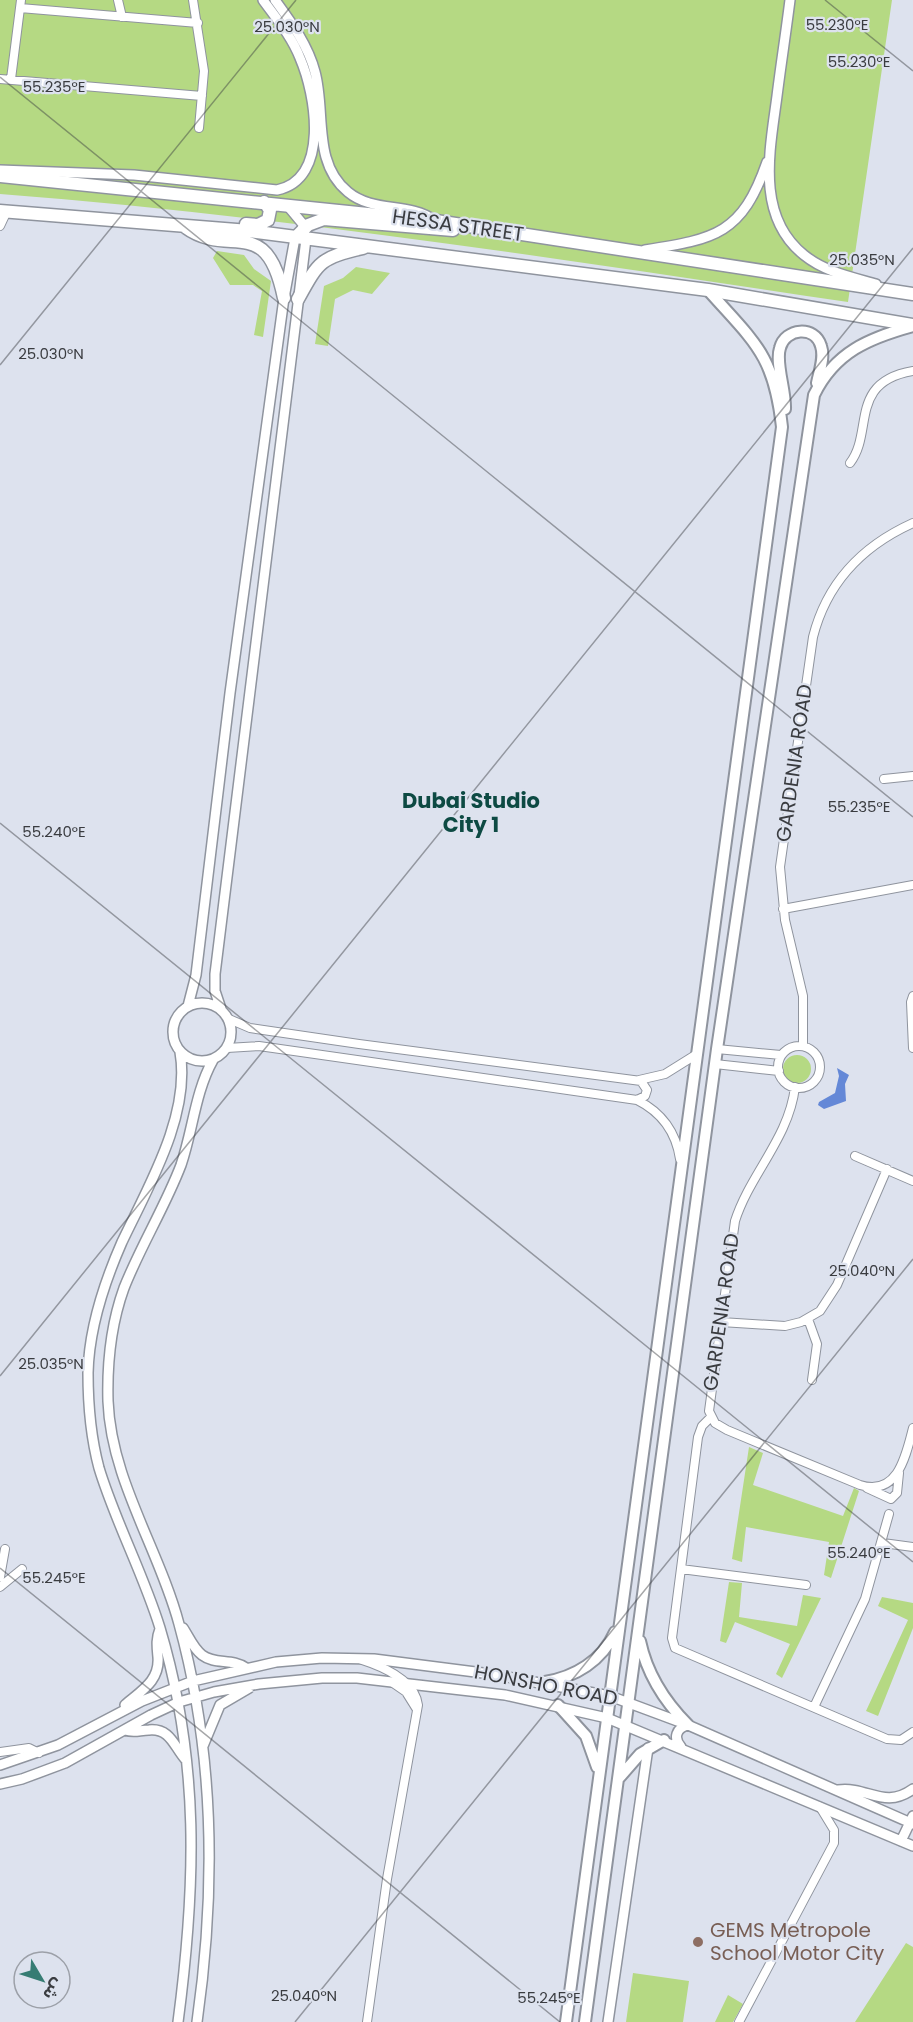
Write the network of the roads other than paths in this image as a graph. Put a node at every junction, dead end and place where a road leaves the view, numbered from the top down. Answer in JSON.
{"nodes":[{"id":1,"x":118,"y":0,"type":"edge"},
{"id":2,"x":193,"y":0,"type":"edge"},
{"id":3,"x":263,"y":0,"type":"edge"},
{"id":4,"x":275,"y":0,"type":"edge"},
{"id":5,"x":790,"y":0,"type":"edge"},
{"id":6,"x":20,"y":4,"type":"edge"},
{"id":7,"x":122,"y":17,"type":"junction"},
{"id":8,"x":198,"y":23,"type":"junction"},
{"id":9,"x":0,"y":78,"type":"edge"},
{"id":10,"x":11,"y":79,"type":"junction"},
{"id":11,"x":202,"y":96,"type":"junction"},
{"id":12,"x":199,"y":128,"type":"dead end"},
{"id":13,"x":769,"y":157,"type":"junction"},
{"id":14,"x":0,"y":170,"type":"edge"},
{"id":15,"x":0,"y":176,"type":"edge"},
{"id":16,"x":264,"y":202,"type":"junction"},
{"id":17,"x":287,"y":204,"type":"junction"},
{"id":18,"x":3,"y":211,"type":"edge"},
{"id":19,"x":436,"y":221,"type":"junction"},
{"id":20,"x":181,"y":224,"type":"junction"},
{"id":21,"x":0,"y":226,"type":"edge"},
{"id":22,"x":210,"y":227,"type":"junction"},
{"id":23,"x":484,"y":228,"type":"junction"},
{"id":24,"x":302,"y":235,"type":"junction"},
{"id":25,"x":370,"y":247,"type":"junction"},
{"id":26,"x":641,"y":251,"type":"junction"},
{"id":27,"x":708,"y":290,"type":"junction"},
{"id":28,"x":895,"y":291,"type":"junction"},
{"id":29,"x":913,"y":294,"type":"edge"},
{"id":30,"x":284,"y":298,"type":"junction"},
{"id":31,"x":298,"y":299,"type":"junction"},
{"id":32,"x":913,"y":325,"type":"edge"},
{"id":33,"x":913,"y":371,"type":"edge"},
{"id":34,"x":814,"y":395,"type":"junction"},
{"id":35,"x":782,"y":427,"type":"junction"},
{"id":36,"x":850,"y":463,"type":"dead end"},
{"id":37,"x":913,"y":523,"type":"edge"},
{"id":38,"x":913,"y":776,"type":"edge"},
{"id":39,"x":884,"y":779,"type":"dead end"},
{"id":40,"x":913,"y":885,"type":"edge"},
{"id":41,"x":783,"y":909,"type":"junction"},
{"id":42,"x":913,"y":996,"type":"edge"},
{"id":43,"x":188,"y":1006,"type":"junction"},
{"id":44,"x":221,"y":1009,"type":"junction"},
{"id":45,"x":229,"y":1019,"type":"junction"},
{"id":46,"x":913,"y":1041,"type":"edge"},
{"id":47,"x":803,"y":1046,"type":"junction"},
{"id":48,"x":227,"y":1048,"type":"junction"},
{"id":49,"x":913,"y":1048,"type":"edge"},
{"id":50,"x":717,"y":1049,"type":"junction"},
{"id":51,"x":180,"y":1052,"type":"junction"},
{"id":52,"x":697,"y":1054,"type":"junction"},
{"id":53,"x":781,"y":1055,"type":"junction"},
{"id":54,"x":213,"y":1060,"type":"junction"},
{"id":55,"x":715,"y":1064,"type":"junction"},
{"id":56,"x":779,"y":1071,"type":"junction"},
{"id":57,"x":638,"y":1080,"type":"junction"},
{"id":58,"x":795,"y":1087,"type":"junction"},
{"id":59,"x":637,"y":1100,"type":"junction"},
{"id":60,"x":855,"y":1156,"type":"dead end"},
{"id":61,"x":681,"y":1164,"type":"junction"},
{"id":62,"x":887,"y":1169,"type":"junction"},
{"id":63,"x":913,"y":1181,"type":"edge"},
{"id":64,"x":808,"y":1319,"type":"junction"},
{"id":65,"x":721,"y":1322,"type":"junction"},
{"id":66,"x":812,"y":1380,"type":"dead end"},
{"id":67,"x":711,"y":1417,"type":"junction"},
{"id":68,"x":913,"y":1428,"type":"edge"},
{"id":69,"x":900,"y":1472,"type":"junction"},
{"id":70,"x":865,"y":1487,"type":"junction"},
{"id":71,"x":889,"y":1514,"type":"dead end"},
{"id":72,"x":883,"y":1543,"type":"junction"},
{"id":73,"x":913,"y":1547,"type":"edge"},
{"id":74,"x":5,"y":1549,"type":"dead end"},
{"id":75,"x":22,"y":1569,"type":"dead end"},
{"id":76,"x":681,"y":1569,"type":"junction"},
{"id":77,"x":0,"y":1577,"type":"edge"},
{"id":78,"x":806,"y":1585,"type":"dead end"},
{"id":79,"x":0,"y":1587,"type":"edge"},
{"id":80,"x":179,"y":1624,"type":"junction"},
{"id":81,"x":618,"y":1626,"type":"junction"},
{"id":82,"x":160,"y":1629,"type":"junction"},
{"id":83,"x":638,"y":1633,"type":"junction"},
{"id":84,"x":355,"y":1658,"type":"junction"},
{"id":85,"x":246,"y":1668,"type":"junction"},
{"id":86,"x":193,"y":1681,"type":"junction"},
{"id":87,"x":545,"y":1682,"type":"junction"},
{"id":88,"x":393,"y":1683,"type":"junction"},
{"id":89,"x":407,"y":1685,"type":"junction"},
{"id":90,"x":251,"y":1686,"type":"junction"},
{"id":91,"x":176,"y":1687,"type":"junction"},
{"id":92,"x":610,"y":1696,"type":"junction"},
{"id":93,"x":196,"y":1697,"type":"junction"},
{"id":94,"x":629,"y":1701,"type":"junction"},
{"id":95,"x":179,"y":1702,"type":"junction"},
{"id":96,"x":558,"y":1705,"type":"junction"},
{"id":97,"x":814,"y":1707,"type":"junction"},
{"id":98,"x":417,"y":1711,"type":"junction"},
{"id":99,"x":114,"y":1715,"type":"junction"},
{"id":100,"x":607,"y":1718,"type":"junction"},
{"id":101,"x":625,"y":1724,"type":"junction"},
{"id":102,"x":688,"y":1725,"type":"junction"},
{"id":103,"x":125,"y":1730,"type":"junction"},
{"id":104,"x":913,"y":1732,"type":"edge"},
{"id":105,"x":664,"y":1740,"type":"junction"},
{"id":106,"x":203,"y":1746,"type":"junction"},
{"id":107,"x":681,"y":1747,"type":"junction"},
{"id":108,"x":648,"y":1749,"type":"junction"},
{"id":109,"x":0,"y":1752,"type":"edge"},
{"id":110,"x":39,"y":1753,"type":"junction"},
{"id":111,"x":187,"y":1761,"type":"junction"},
{"id":112,"x":0,"y":1765,"type":"edge"},
{"id":113,"x":599,"y":1776,"type":"junction"},
{"id":114,"x":617,"y":1781,"type":"junction"},
{"id":115,"x":0,"y":1784,"type":"edge"},
{"id":116,"x":913,"y":1789,"type":"edge"},
{"id":117,"x":837,"y":1790,"type":"junction"},
{"id":118,"x":820,"y":1807,"type":"junction"},
{"id":119,"x":912,"y":1821,"type":"edge"},
{"id":120,"x":901,"y":1841,"type":"junction"},
{"id":121,"x":913,"y":1846,"type":"edge"},
{"id":122,"x":178,"y":2022,"type":"edge"},
{"id":123,"x":197,"y":2022,"type":"edge"},
{"id":124,"x":367,"y":2022,"type":"edge"},
{"id":125,"x":566,"y":2022,"type":"edge"},
{"id":126,"x":585,"y":2022,"type":"edge"},
{"id":127,"x":608,"y":2022,"type":"edge"},
{"id":128,"x":739,"y":2022,"type":"edge"}],
"edges":[{"from":1,"to":7,"type":"street"},
{"from":2,"to":8,"type":"street"},
{"from":3,"to":14,"type":"street"},
{"from":4,"to":19,"type":"street"},
{"from":5,"to":13,"type":"street"},
{"from":6,"to":7,"type":"street"},
{"from":6,"to":10,"type":"street"},
{"from":7,"to":8,"type":"street"},
{"from":8,"to":11,"type":"street"},
{"from":9,"to":10,"type":"street"},
{"from":10,"to":11,"type":"street"},
{"from":11,"to":12,"type":"street"},
{"from":13,"to":26,"type":"street"},
{"from":13,"to":28,"type":"street"},
{"from":15,"to":16,"type":"main road","name":"HESSA STREET"},
{"from":16,"to":17,"type":"main road","name":"HESSA STREET"},
{"from":16,"to":22,"type":"main road"},
{"from":17,"to":19,"type":"main road","name":"HESSA STREET"},
{"from":17,"to":24,"type":"street"},
{"from":18,"to":20,"type":"main road","name":"HESSA STREET"},
{"from":18,"to":21,"type":"street"},
{"from":19,"to":23,"type":"main road","name":"HESSA STREET"},
{"from":20,"to":22,"type":"main road","name":"HESSA STREET"},
{"from":20,"to":30,"type":"main road"},
{"from":22,"to":24,"type":"main road","name":"HESSA STREET"},
{"from":23,"to":24,"type":"main road"},
{"from":23,"to":26,"type":"main road","name":"HESSA STREET"},
{"from":24,"to":25,"type":"main road","name":"HESSA STREET"},
{"from":24,"to":30,"type":"street"},
{"from":24,"to":31,"type":"street"},
{"from":25,"to":27,"type":"main road","name":"HESSA STREET"},
{"from":25,"to":31,"type":"main road"},
{"from":26,"to":28,"type":"main road","name":"HESSA STREET"},
{"from":27,"to":32,"type":"main road","name":"HESSA STREET"},
{"from":27,"to":35,"type":"main road"},
{"from":28,"to":29,"type":"main road","name":"HESSA STREET"},
{"from":30,"to":43,"type":"street"},
{"from":31,"to":44,"type":"street"},
{"from":32,"to":34,"type":"main road"},
{"from":33,"to":36,"type":"street"},
{"from":34,"to":35,"type":"main road"},
{"from":34,"to":50,"type":"main road"},
{"from":35,"to":52,"type":"main road"},
{"from":37,"to":41,"type":"street","name":"GARDENIA ROAD"},
{"from":38,"to":39,"type":"street"},
{"from":40,"to":41,"type":"street"},
{"from":41,"to":47,"type":"street","name":"GARDENIA ROAD"},
{"from":42,"to":46,"type":"street"},
{"from":43,"to":44,"type":"street"},
{"from":43,"to":51,"type":"street"},
{"from":44,"to":45,"type":"street"},
{"from":45,"to":48,"type":"street"},
{"from":45,"to":57,"type":"street"},
{"from":46,"to":49,"type":"street"},
{"from":47,"to":53,"type":"street"},
{"from":47,"to":58,"type":"street"},
{"from":48,"to":54,"type":"street"},
{"from":48,"to":59,"type":"street"},
{"from":50,"to":53,"type":"street"},
{"from":50,"to":55,"type":"main road"},
{"from":51,"to":54,"type":"street"},
{"from":51,"to":82,"type":"street"},
{"from":52,"to":57,"type":"street"},
{"from":52,"to":61,"type":"main road"},
{"from":53,"to":56,"type":"street"},
{"from":54,"to":80,"type":"street"},
{"from":55,"to":56,"type":"street"},
{"from":55,"to":83,"type":"main road"},
{"from":56,"to":58,"type":"street"},
{"from":57,"to":59,"type":"street"},
{"from":58,"to":65,"type":"street","name":"GARDENIA ROAD"},
{"from":59,"to":61,"type":"street"},
{"from":60,"to":62,"type":"street"},
{"from":61,"to":81,"type":"main road"},
{"from":62,"to":63,"type":"street"},
{"from":62,"to":64,"type":"street"},
{"from":64,"to":65,"type":"street"},
{"from":64,"to":66,"type":"street"},
{"from":65,"to":67,"type":"street","name":"GARDENIA ROAD"},
{"from":67,"to":70,"type":"street","name":"GARDENIA ROAD"},
{"from":67,"to":76,"type":"street"},
{"from":68,"to":69,"type":"street","name":"GARDENIA ROAD"},
{"from":69,"to":70,"type":"street"},
{"from":69,"to":70,"type":"street","name":"GARDENIA ROAD"},
{"from":71,"to":72,"type":"street"},
{"from":72,"to":73,"type":"street"},
{"from":72,"to":97,"type":"street"},
{"from":74,"to":77,"type":"street"},
{"from":75,"to":79,"type":"street"},
{"from":76,"to":78,"type":"street"},
{"from":76,"to":97,"type":"street"},
{"from":80,"to":85,"type":"street"},
{"from":80,"to":86,"type":"street"},
{"from":81,"to":87,"type":"main road"},
{"from":81,"to":92,"type":"main road"},
{"from":82,"to":91,"type":"street"},
{"from":82,"to":99,"type":"street"},
{"from":83,"to":94,"type":"main road"},
{"from":83,"to":102,"type":"main road"},
{"from":84,"to":85,"type":"street","name":"HONSHO ROAD"},
{"from":84,"to":87,"type":"street","name":"HONSHO ROAD"},
{"from":84,"to":89,"type":"street"},
{"from":85,"to":86,"type":"street","name":"HONSHO ROAD"},
{"from":86,"to":91,"type":"street","name":"HONSHO ROAD"},
{"from":86,"to":93,"type":"street"},
{"from":87,"to":92,"type":"street","name":"HONSHO ROAD"},
{"from":88,"to":89,"type":"street","name":"HONSHO ROAD"},
{"from":88,"to":90,"type":"street","name":"HONSHO ROAD"},
{"from":88,"to":98,"type":"street"},
{"from":89,"to":96,"type":"street","name":"HONSHO ROAD"},
{"from":89,"to":98,"type":"street"},
{"from":90,"to":93,"type":"street","name":"HONSHO ROAD"},
{"from":90,"to":106,"type":"street"},
{"from":91,"to":95,"type":"street"},
{"from":91,"to":99,"type":"street","name":"HONSHO ROAD"},
{"from":92,"to":94,"type":"street","name":"HONSHO ROAD"},
{"from":92,"to":100,"type":"main road"},
{"from":93,"to":95,"type":"street","name":"HONSHO ROAD"},
{"from":93,"to":106,"type":"street"},
{"from":94,"to":101,"type":"main road"},
{"from":94,"to":102,"type":"street","name":"HONSHO ROAD"},
{"from":95,"to":103,"type":"street","name":"HONSHO ROAD"},
{"from":95,"to":111,"type":"street"},
{"from":96,"to":100,"type":"street","name":"HONSHO ROAD"},
{"from":96,"to":113,"type":"main road"},
{"from":97,"to":104,"type":"street"},
{"from":98,"to":124,"type":"street"},
{"from":99,"to":110,"type":"street"},
{"from":100,"to":101,"type":"street","name":"HONSHO ROAD"},
{"from":100,"to":113,"type":"main road"},
{"from":101,"to":105,"type":"street","name":"HONSHO ROAD"},
{"from":101,"to":114,"type":"main road"},
{"from":102,"to":107,"type":"street"},
{"from":102,"to":117,"type":"street","name":"HONSHO ROAD"},
{"from":103,"to":111,"type":"street"},
{"from":103,"to":115,"type":"street","name":"HONSHO ROAD"},
{"from":105,"to":107,"type":"street","name":"HONSHO ROAD"},
{"from":105,"to":108,"type":"main road"},
{"from":106,"to":123,"type":"street"},
{"from":107,"to":118,"type":"street","name":"HONSHO ROAD"},
{"from":108,"to":114,"type":"main road"},
{"from":108,"to":127,"type":"street"},
{"from":109,"to":110,"type":"street"},
{"from":110,"to":112,"type":"street"},
{"from":111,"to":122,"type":"street"},
{"from":113,"to":125,"type":"main road"},
{"from":114,"to":126,"type":"main road"},
{"from":116,"to":117,"type":"street"},
{"from":117,"to":119,"type":"street","name":"HONSHO ROAD"},
{"from":118,"to":120,"type":"street","name":"HONSHO ROAD"},
{"from":118,"to":128,"type":"street"},
{"from":119,"to":120,"type":"street"},
{"from":120,"to":121,"type":"street","name":"HONSHO ROAD"}]}
